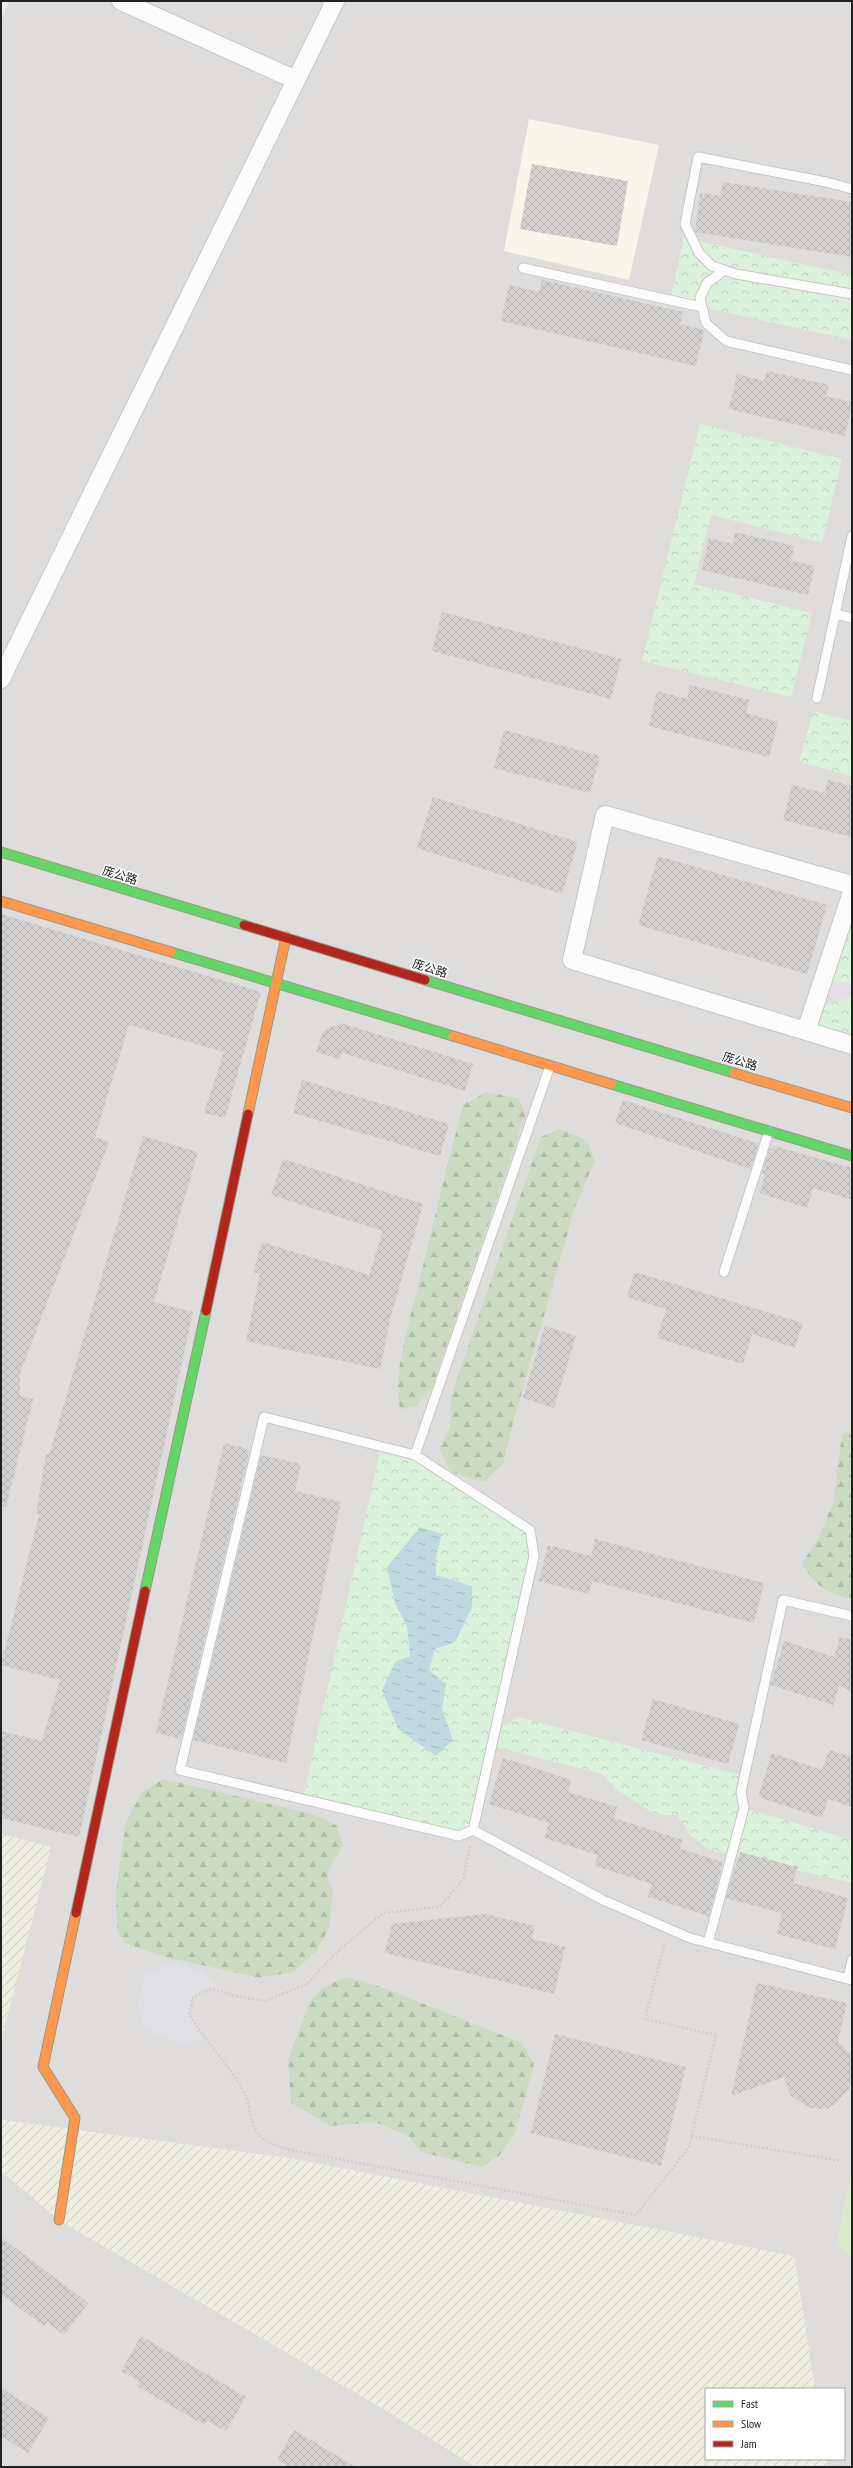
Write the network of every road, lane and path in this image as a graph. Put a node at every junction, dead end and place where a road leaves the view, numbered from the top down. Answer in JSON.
{"nodes":[{"id":1,"x":121,"y":1,"type":"edge"},
{"id":2,"x":335,"y":1,"type":"edge"},
{"id":3,"x":296,"y":80,"type":"junction"},
{"id":4,"x":852,"y":189,"type":"edge"},
{"id":5,"x":523,"y":268,"type":"dead end"},
{"id":6,"x":725,"y":270,"type":"junction"},
{"id":7,"x":852,"y":294,"type":"edge"},
{"id":8,"x":702,"y":307,"type":"junction"},
{"id":9,"x":852,"y":370,"type":"edge"},
{"id":10,"x":852,"y":536,"type":"edge"},
{"id":11,"x":849,"y":563,"type":"edge"},
{"id":12,"x":835,"y":614,"type":"junction"},
{"id":13,"x":852,"y":618,"type":"edge"},
{"id":14,"x":1,"y":679,"type":"edge"},
{"id":15,"x":817,"y":698,"type":"dead end"},
{"id":16,"x":1,"y":852,"type":"edge"},
{"id":17,"x":852,"y":885,"type":"edge"},
{"id":18,"x":852,"y":892,"type":"edge"},
{"id":19,"x":1,"y":901,"type":"edge"},
{"id":20,"x":286,"y":937,"type":"junction"},
{"id":21,"x":276,"y":983,"type":"junction"},
{"id":22,"x":806,"y":1031,"type":"junction"},
{"id":23,"x":852,"y":1045,"type":"edge"},
{"id":24,"x":550,"y":1065,"type":"junction"},
{"id":25,"x":852,"y":1108,"type":"edge"},
{"id":26,"x":769,"y":1131,"type":"junction"},
{"id":27,"x":852,"y":1156,"type":"edge"},
{"id":28,"x":724,"y":1272,"type":"dead end"},
{"id":29,"x":415,"y":1455,"type":"junction"},
{"id":30,"x":852,"y":1616,"type":"edge"},
{"id":31,"x":473,"y":1830,"type":"junction"},
{"id":32,"x":668,"y":1929,"type":"junction"},
{"id":33,"x":708,"y":1943,"type":"junction"},
{"id":34,"x":852,"y":1960,"type":"edge"},
{"id":35,"x":850,"y":1979,"type":"edge"},
{"id":36,"x":691,"y":2136,"type":"junction"},
{"id":37,"x":841,"y":2161,"type":"dead end"},
{"id":38,"x":59,"y":2220,"type":"dead end"}],
"edges":[{"from":1,"to":3,"type":"street"},
{"from":2,"to":3,"type":"street"},
{"from":3,"to":14,"type":"street"},
{"from":4,"to":6,"type":"lane"},
{"from":5,"to":8,"type":"lane"},
{"from":6,"to":7,"type":"lane"},
{"from":6,"to":8,"type":"lane"},
{"from":8,"to":9,"type":"lane"},
{"from":10,"to":11,"type":"lane"},
{"from":11,"to":12,"type":"lane"},
{"from":12,"to":13,"type":"lane"},
{"from":12,"to":15,"type":"lane"},
{"from":16,"to":20,"type":"main road","name":"庞公路"},
{"from":17,"to":22,"type":"street"},
{"from":18,"to":22,"type":"street"},
{"from":19,"to":21,"type":"main road"},
{"from":20,"to":21,"type":"main road"},
{"from":20,"to":25,"type":"main road","name":"庞公路"},
{"from":21,"to":24,"type":"main road"},
{"from":21,"to":38,"type":"main road"},
{"from":22,"to":23,"type":"street"},
{"from":24,"to":26,"type":"main road"},
{"from":24,"to":29,"type":"lane"},
{"from":26,"to":27,"type":"main road"},
{"from":26,"to":28,"type":"lane"},
{"from":29,"to":31,"type":"lane"},
{"from":29,"to":31,"type":"lane"},
{"from":30,"to":33,"type":"lane"},
{"from":31,"to":32,"type":"lane"},
{"from":31,"to":36,"type":"path"},
{"from":32,"to":33,"type":"lane"},
{"from":32,"to":36,"type":"path"},
{"from":33,"to":35,"type":"lane"},
{"from":34,"to":35,"type":"lane"},
{"from":36,"to":37,"type":"path"}]}
